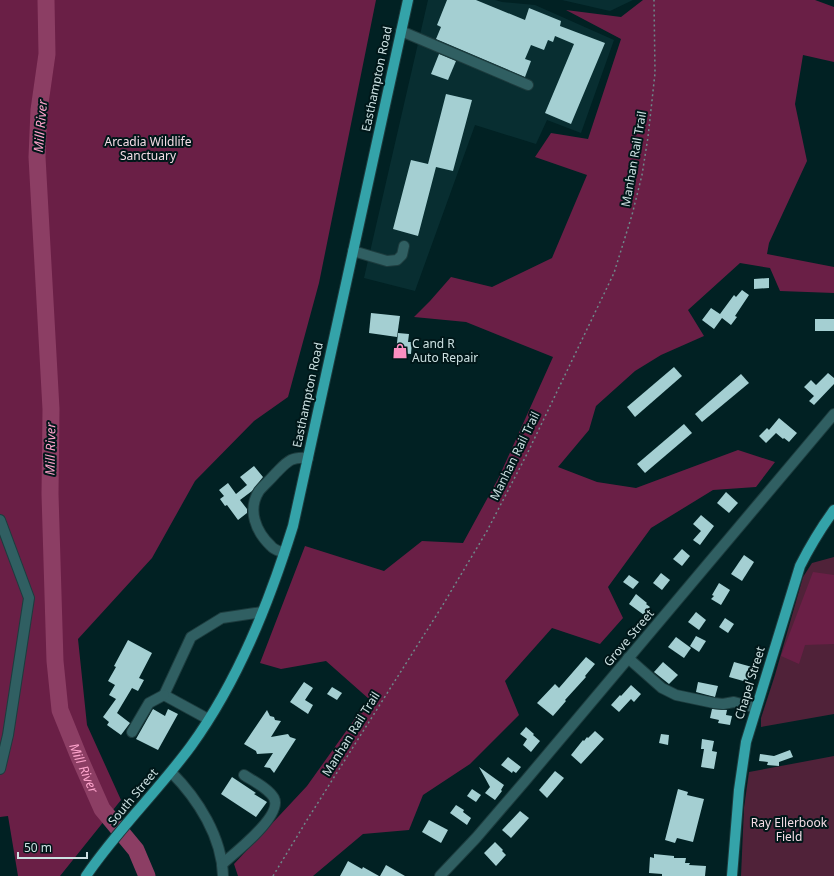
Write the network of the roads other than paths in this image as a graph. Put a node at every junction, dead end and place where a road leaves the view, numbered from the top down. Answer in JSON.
{"nodes":[{"id":1,"x":408,"y":0,"type":"edge"},
{"id":2,"x":401,"y":31,"type":"junction"},
{"id":3,"x":528,"y":85,"type":"dead end"},
{"id":4,"x":404,"y":246,"type":"dead end"},
{"id":5,"x":353,"y":252,"type":"junction"},
{"id":6,"x":834,"y":414,"type":"edge"},
{"id":7,"x":308,"y":458,"type":"junction"},
{"id":8,"x":834,"y":510,"type":"edge"},
{"id":9,"x":0,"y":520,"type":"edge"},
{"id":10,"x":284,"y":553,"type":"junction"},
{"id":11,"x":262,"y":612,"type":"junction"},
{"id":12,"x":628,"y":658,"type":"junction"},
{"id":13,"x":164,"y":695,"type":"junction"},
{"id":14,"x":756,"y":708,"type":"junction"},
{"id":15,"x":208,"y":719,"type":"junction"},
{"id":16,"x":132,"y":732,"type":"dead end"},
{"id":17,"x":0,"y":769,"type":"edge"},
{"id":18,"x":171,"y":772,"type":"junction"},
{"id":19,"x":244,"y":775,"type":"dead end"},
{"id":20,"x":222,"y":864,"type":"junction"},
{"id":21,"x":86,"y":876,"type":"edge"},
{"id":22,"x":223,"y":876,"type":"edge"},
{"id":23,"x":440,"y":876,"type":"edge"},
{"id":24,"x":732,"y":876,"type":"edge"}],
"edges":[{"from":1,"to":2,"type":"main road","name":"Easthampton Road"},
{"from":2,"to":3,"type":"street"},
{"from":2,"to":5,"type":"main road","name":"Easthampton Road"},
{"from":4,"to":5,"type":"street"},
{"from":5,"to":7,"type":"main road","name":"Easthampton Road"},
{"from":6,"to":12,"type":"street","name":"Grove Street"},
{"from":7,"to":10,"type":"main road","name":"Easthampton Road"},
{"from":7,"to":10,"type":"street"},
{"from":8,"to":14,"type":"main road","name":"Chapel Street"},
{"from":9,"to":17,"type":"street"},
{"from":10,"to":11,"type":"main road","name":"Easthampton Road"},
{"from":11,"to":13,"type":"street"},
{"from":11,"to":15,"type":"main road","name":"Easthampton Road"},
{"from":12,"to":14,"type":"street"},
{"from":12,"to":23,"type":"street","name":"Grove Street"},
{"from":13,"to":15,"type":"street"},
{"from":13,"to":16,"type":"street"},
{"from":14,"to":24,"type":"main road","name":"Chapel Street"},
{"from":15,"to":18,"type":"main road","name":"Easthampton Road"},
{"from":18,"to":20,"type":"street"},
{"from":18,"to":21,"type":"main road","name":"South Street"},
{"from":19,"to":20,"type":"street"},
{"from":20,"to":22,"type":"street"}]}
